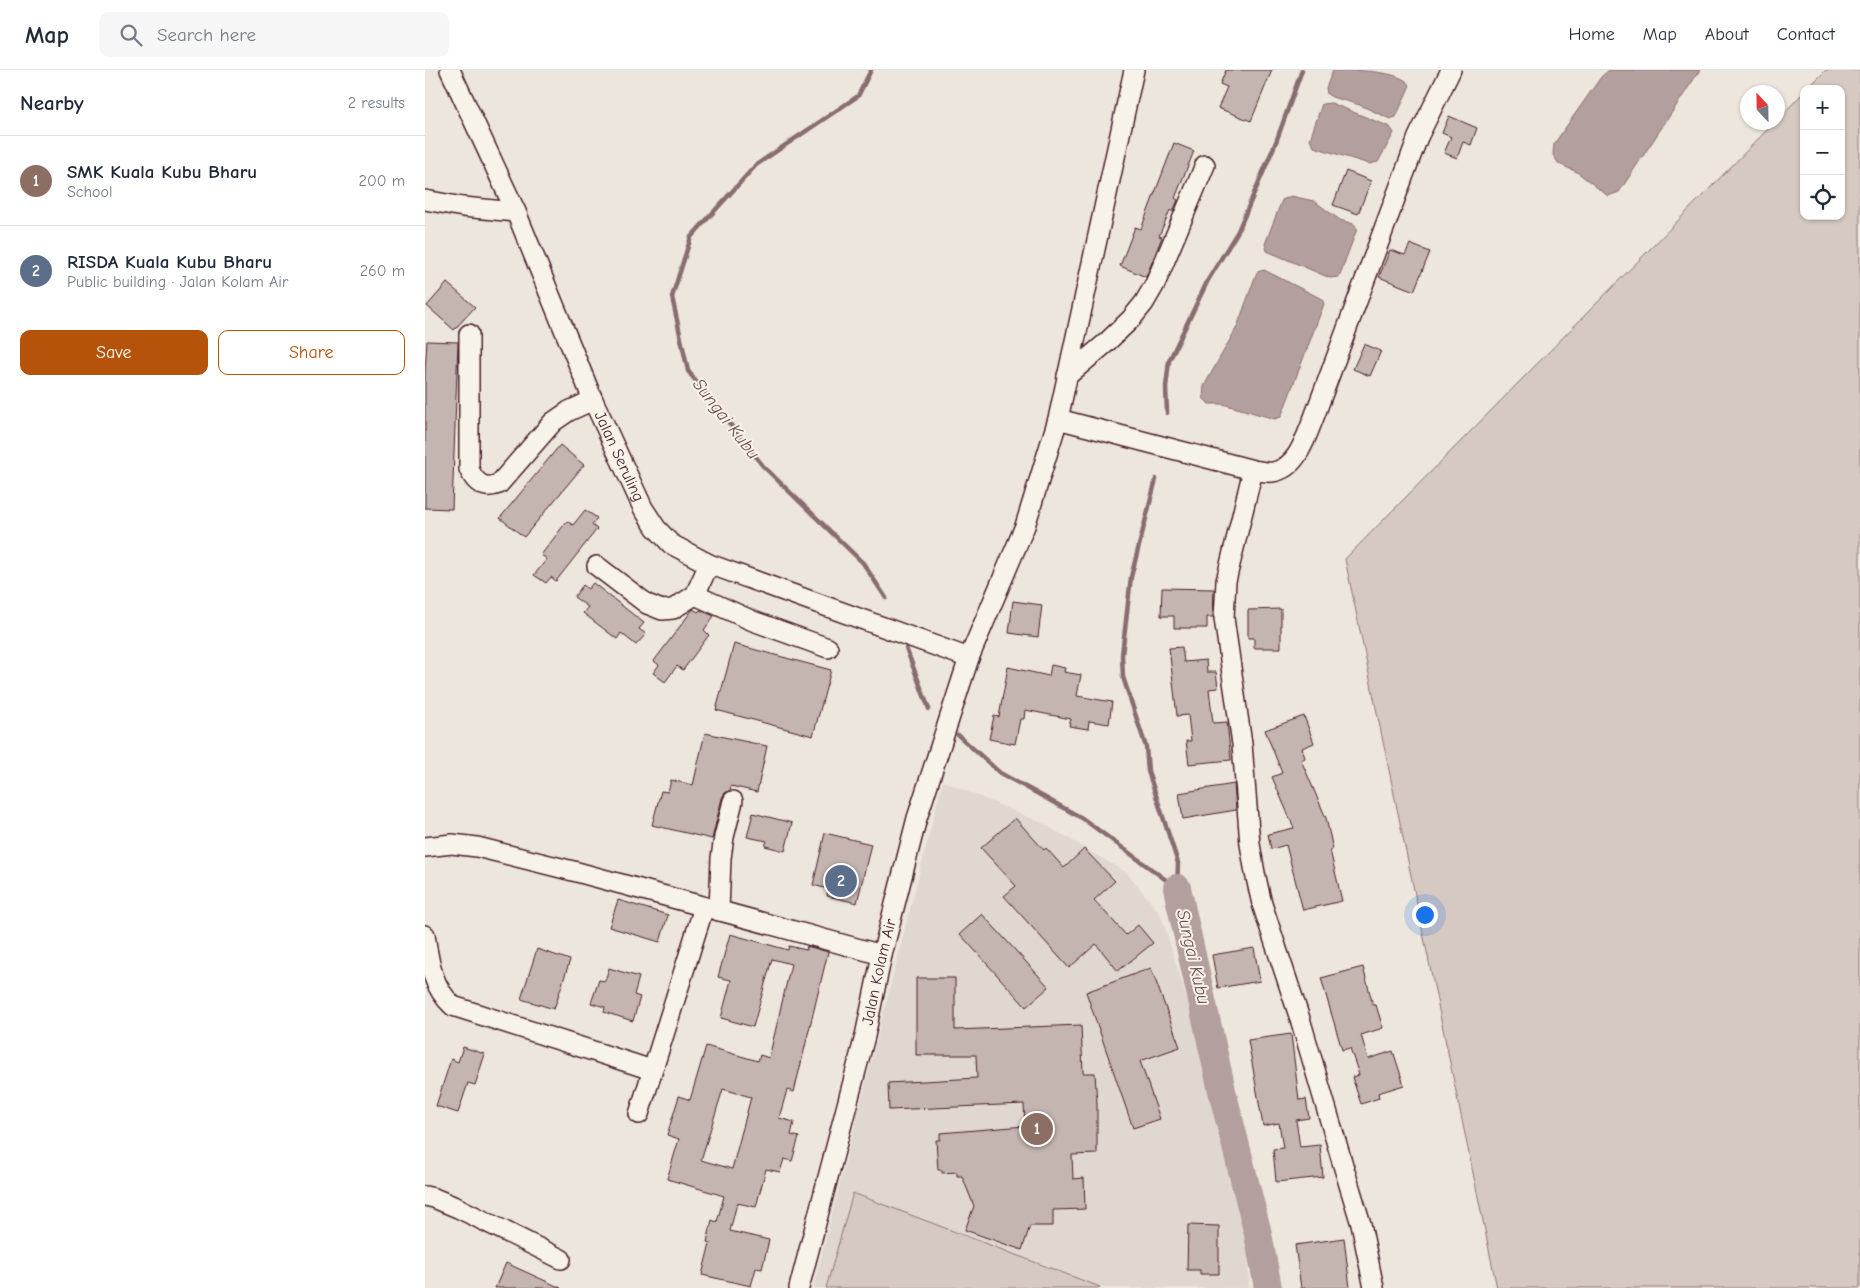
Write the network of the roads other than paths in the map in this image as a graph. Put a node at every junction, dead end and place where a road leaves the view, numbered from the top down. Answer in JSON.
{"nodes":[{"id":1,"x":450,"y":70,"type":"edge"},
{"id":2,"x":1141,"y":70,"type":"edge"},
{"id":3,"x":1451,"y":70,"type":"edge"},
{"id":4,"x":1132,"y":78,"type":"edge"},
{"id":5,"x":1205,"y":166,"type":"dead end"},
{"id":6,"x":425,"y":200,"type":"edge"},
{"id":7,"x":516,"y":212,"type":"junction"},
{"id":8,"x":469,"y":334,"type":"dead end"},
{"id":9,"x":1067,"y":376,"type":"junction"},
{"id":10,"x":593,"y":400,"type":"junction"},
{"id":11,"x":1058,"y":419,"type":"junction"},
{"id":12,"x":1253,"y":470,"type":"junction"},
{"id":13,"x":709,"y":564,"type":"junction"},
{"id":14,"x":597,"y":566,"type":"dead end"},
{"id":15,"x":695,"y":595,"type":"junction"},
{"id":16,"x":828,"y":648,"type":"dead end"},
{"id":17,"x":969,"y":658,"type":"junction"},
{"id":18,"x":733,"y":801,"type":"dead end"},
{"id":19,"x":425,"y":847,"type":"edge"},
{"id":20,"x":712,"y":909,"type":"junction"},
{"id":21,"x":425,"y":935,"type":"edge"},
{"id":22,"x":883,"y":955,"type":"junction"},
{"id":23,"x":652,"y":1070,"type":"junction"},
{"id":24,"x":639,"y":1114,"type":"dead end"},
{"id":25,"x":425,"y":1196,"type":"edge"},
{"id":26,"x":561,"y":1260,"type":"dead end"},
{"id":27,"x":799,"y":1288,"type":"edge"},
{"id":28,"x":1375,"y":1288,"type":"edge"}],
"edges":[{"from":1,"to":7,"type":"street","name":"Jalan Seruling"},
{"from":2,"to":4,"type":"street","name":"Jalan Kolam Air"},
{"from":3,"to":12,"type":"street"},
{"from":4,"to":9,"type":"street","name":"Jalan Kolam Air"},
{"from":5,"to":9,"type":"street"},
{"from":6,"to":7,"type":"street"},
{"from":7,"to":10,"type":"street","name":"Jalan Seruling"},
{"from":8,"to":10,"type":"street"},
{"from":9,"to":11,"type":"street","name":"Jalan Kolam Air"},
{"from":10,"to":13,"type":"street","name":"Jalan Seruling"},
{"from":11,"to":12,"type":"street"},
{"from":11,"to":17,"type":"street","name":"Jalan Kolam Air"},
{"from":12,"to":28,"type":"street"},
{"from":13,"to":15,"type":"street"},
{"from":13,"to":17,"type":"street","name":"Jalan Seruling"},
{"from":14,"to":15,"type":"street"},
{"from":15,"to":16,"type":"street"},
{"from":17,"to":22,"type":"street","name":"Jalan Kolam Air"},
{"from":18,"to":20,"type":"street"},
{"from":19,"to":20,"type":"street"},
{"from":20,"to":22,"type":"street"},
{"from":20,"to":23,"type":"street"},
{"from":21,"to":23,"type":"street"},
{"from":22,"to":27,"type":"street","name":"Jalan Kolam Air"},
{"from":23,"to":24,"type":"street"},
{"from":25,"to":26,"type":"street"}]}
